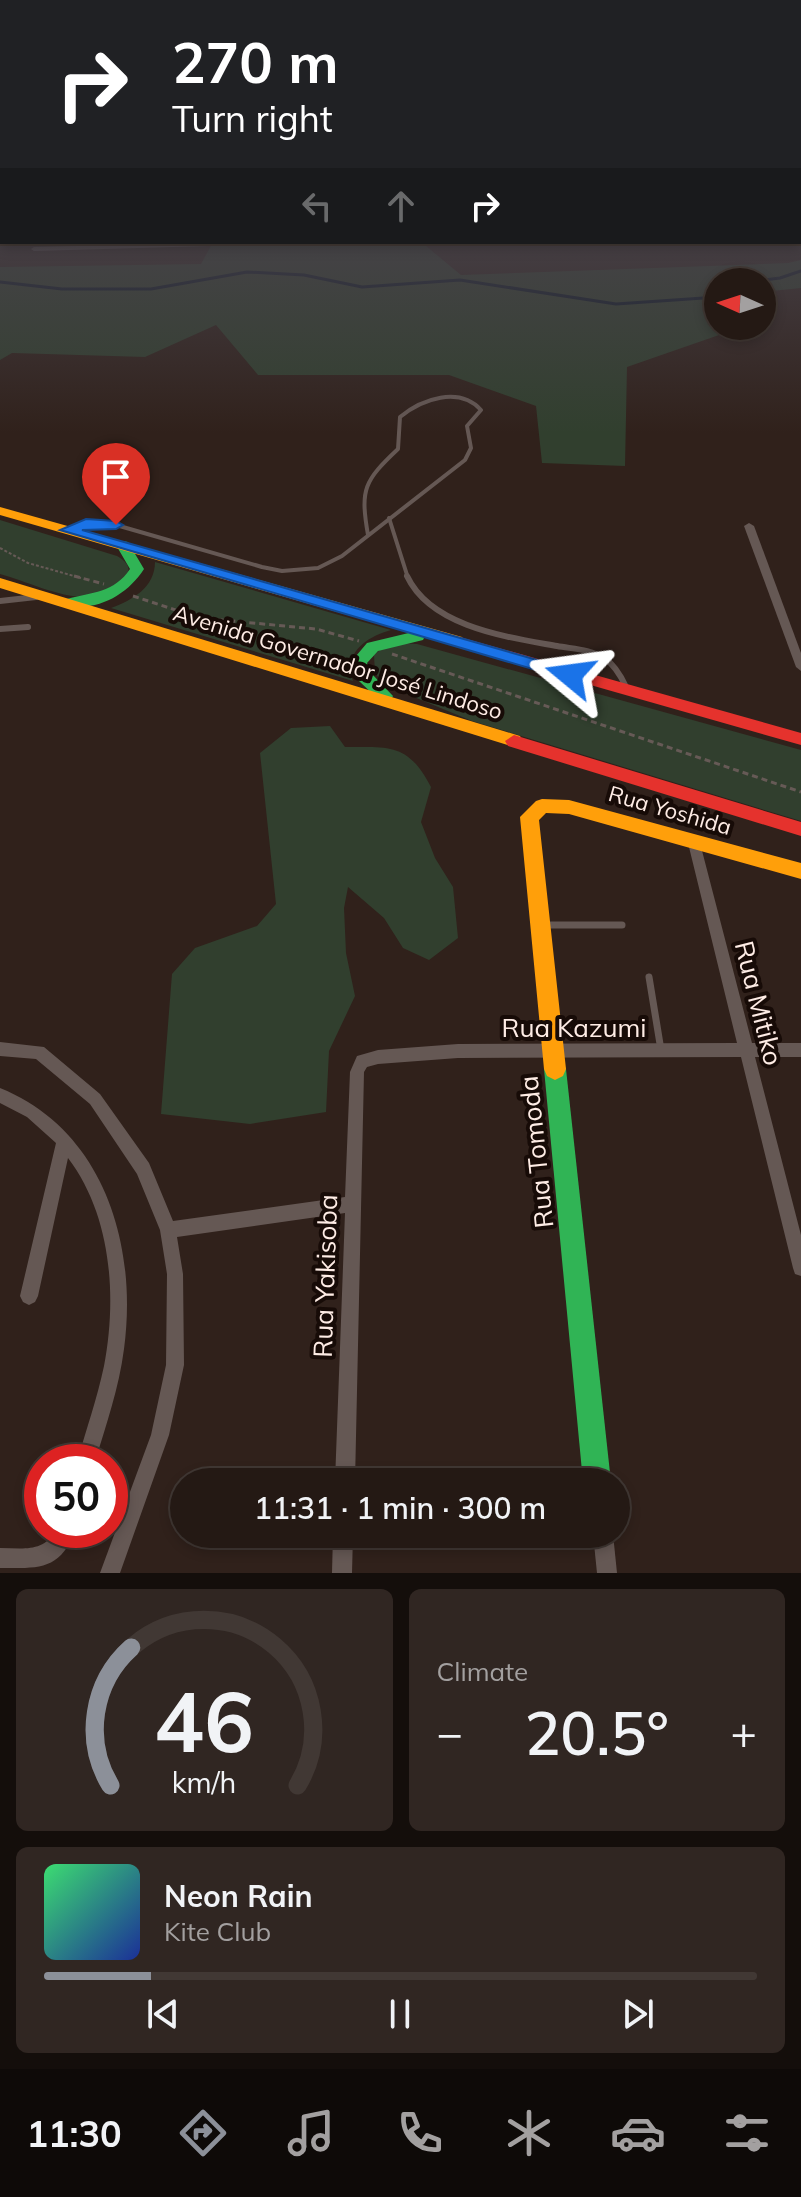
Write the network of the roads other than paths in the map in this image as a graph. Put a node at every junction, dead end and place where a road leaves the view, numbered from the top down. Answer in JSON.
{"nodes":[{"id":1,"x":0,"y":511,"type":"edge"},
{"id":2,"x":389,"y":518,"type":"junction"},
{"id":3,"x":749,"y":526,"type":"dead end"},
{"id":4,"x":68,"y":530,"type":"junction"},
{"id":5,"x":368,"y":535,"type":"junction"},
{"id":6,"x":123,"y":545,"type":"junction"},
{"id":7,"x":0,"y":583,"type":"edge"},
{"id":8,"x":43,"y":596,"type":"junction"},
{"id":9,"x":0,"y":601,"type":"edge"},
{"id":10,"x":65,"y":602,"type":"junction"},
{"id":11,"x":28,"y":627,"type":"dead end"},
{"id":12,"x":0,"y":629,"type":"edge"},
{"id":13,"x":428,"y":635,"type":"junction"},
{"id":14,"x":801,"y":667,"type":"edge"},
{"id":15,"x":627,"y":691,"type":"junction"},
{"id":16,"x":398,"y":704,"type":"junction"},
{"id":17,"x":801,"y":739,"type":"edge"},
{"id":18,"x":529,"y":817,"type":"joint"},
{"id":19,"x":801,"y":829,"type":"edge"},
{"id":20,"x":694,"y":843,"type":"junction"},
{"id":21,"x":801,"y":871,"type":"edge"},
{"id":22,"x":538,"y":925,"type":"junction"},
{"id":23,"x":622,"y":925,"type":"dead end"},
{"id":24,"x":649,"y":977,"type":"dead end"},
{"id":25,"x":0,"y":1049,"type":"edge"},
{"id":26,"x":745,"y":1049,"type":"junction"},
{"id":27,"x":661,"y":1050,"type":"junction"},
{"id":28,"x":801,"y":1050,"type":"edge"},
{"id":29,"x":551,"y":1051,"type":"junction"},
{"id":30,"x":357,"y":1072,"type":"joint"},
{"id":31,"x":0,"y":1095,"type":"edge"},
{"id":32,"x":64,"y":1140,"type":"junction"},
{"id":33,"x":353,"y":1204,"type":"junction"},
{"id":34,"x":168,"y":1230,"type":"junction"},
{"id":35,"x":801,"y":1268,"type":"edge"},
{"id":36,"x":29,"y":1296,"type":"dead end"},
{"id":37,"x":91,"y":1444,"type":"edge"},
{"id":38,"x":345,"y":1468,"type":"edge"},
{"id":39,"x":596,"y":1468,"type":"edge"},
{"id":40,"x":58,"y":1548,"type":"edge"},
{"id":41,"x":343,"y":1548,"type":"edge"},
{"id":42,"x":604,"y":1548,"type":"edge"},
{"id":43,"x":0,"y":1558,"type":"edge"},
{"id":44,"x":110,"y":1573,"type":"edge"},
{"id":45,"x":342,"y":1573,"type":"edge"},
{"id":46,"x":607,"y":1573,"type":"edge"}],
"edges":[{"from":1,"to":4,"type":"main road"},
{"from":2,"to":5,"type":"lane"},
{"from":2,"to":5,"type":"lane"},
{"from":2,"to":15,"type":"lane"},
{"from":3,"to":14,"type":"street"},
{"from":4,"to":5,"type":"lane"},
{"from":4,"to":6,"type":"main road"},
{"from":6,"to":10,"type":"main road"},
{"from":6,"to":13,"type":"main road"},
{"from":7,"to":8,"type":"main road","name":"Avenida Governador José Lindoso"},
{"from":8,"to":9,"type":"lane"},
{"from":8,"to":10,"type":"main road","name":"Avenida Governador José Lindoso"},
{"from":10,"to":16,"type":"main road","name":"Avenida Governador José Lindoso"},
{"from":11,"to":12,"type":"lane"},
{"from":13,"to":15,"type":"main road"},
{"from":13,"to":16,"type":"main road"},
{"from":15,"to":17,"type":"main road"},
{"from":16,"to":19,"type":"main road","name":"Avenida Governador José Lindoso"},
{"from":18,"to":20,"type":"main road","name":"Rua Yoshida"},
{"from":18,"to":22,"type":"main road","name":"Rua Tomoda"},
{"from":20,"to":21,"type":"main road","name":"Rua Yoshida"},
{"from":20,"to":26,"type":"street","name":"Rua Mitiko"},
{"from":22,"to":23,"type":"lane"},
{"from":22,"to":29,"type":"main road","name":"Rua Tomoda"},
{"from":24,"to":27,"type":"lane"},
{"from":25,"to":34,"type":"street"},
{"from":26,"to":27,"type":"street","name":"Rua Kazumi"},
{"from":26,"to":28,"type":"street","name":"Rua Kazumi"},
{"from":26,"to":35,"type":"street","name":"Rua Mitiko"},
{"from":27,"to":29,"type":"street","name":"Rua Kazumi"},
{"from":29,"to":30,"type":"street","name":"Rua Kazumi"},
{"from":29,"to":39,"type":"main road","name":"Rua Tomoda"},
{"from":30,"to":33,"type":"street","name":"Rua Yakisoba"},
{"from":31,"to":32,"type":"street"},
{"from":32,"to":36,"type":"street"},
{"from":32,"to":37,"type":"street"},
{"from":33,"to":34,"type":"street"},
{"from":33,"to":38,"type":"street","name":"Rua Yakisoba"},
{"from":34,"to":44,"type":"street"},
{"from":40,"to":43,"type":"street"},
{"from":41,"to":45,"type":"street"},
{"from":42,"to":46,"type":"street"}]}
